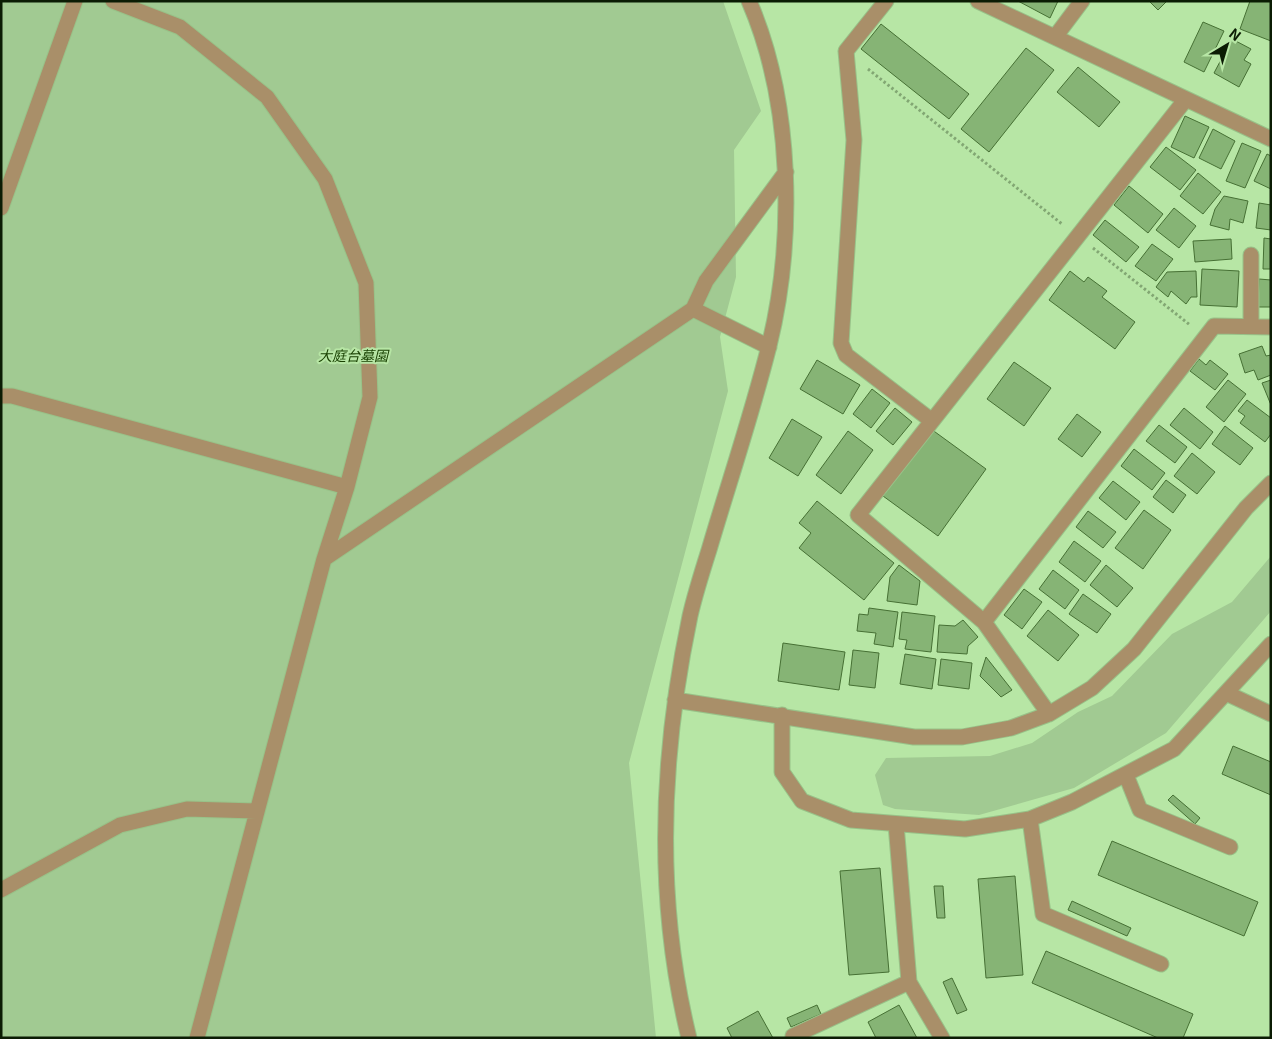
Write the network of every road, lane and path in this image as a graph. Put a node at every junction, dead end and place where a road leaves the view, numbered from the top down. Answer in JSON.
{"nodes":[{"id":1,"x":75,"y":1,"type":"edge"},
{"id":2,"x":114,"y":1,"type":"edge"},
{"id":3,"x":749,"y":1,"type":"edge"},
{"id":4,"x":886,"y":1,"type":"edge"},
{"id":5,"x":978,"y":1,"type":"edge"},
{"id":6,"x":1082,"y":1,"type":"edge"},
{"id":7,"x":1055,"y":37,"type":"junction"},
{"id":8,"x":846,"y":51,"type":"junction"},
{"id":9,"x":1186,"y":99,"type":"junction"},
{"id":10,"x":1271,"y":139,"type":"edge"},
{"id":11,"x":786,"y":172,"type":"junction"},
{"id":12,"x":1,"y":208,"type":"edge"},
{"id":13,"x":1078,"y":236,"type":"junction"},
{"id":14,"x":1252,"y":255,"type":"dead end"},
{"id":15,"x":693,"y":309,"type":"junction"},
{"id":16,"x":1251,"y":326,"type":"junction"},
{"id":17,"x":1271,"y":326,"type":"edge"},
{"id":18,"x":1205,"y":337,"type":"junction"},
{"id":19,"x":769,"y":347,"type":"junction"},
{"id":20,"x":1,"y":396,"type":"edge"},
{"id":21,"x":932,"y":421,"type":"junction"},
{"id":22,"x":1271,"y":483,"type":"edge"},
{"id":23,"x":347,"y":487,"type":"junction"},
{"id":24,"x":324,"y":559,"type":"junction"},
{"id":25,"x":984,"y":622,"type":"junction"},
{"id":26,"x":1271,"y":644,"type":"edge"},
{"id":27,"x":1226,"y":693,"type":"junction"},
{"id":28,"x":675,"y":700,"type":"junction"},
{"id":29,"x":1050,"y":714,"type":"junction"},
{"id":30,"x":1271,"y":714,"type":"edge"},
{"id":31,"x":782,"y":715,"type":"junction"},
{"id":32,"x":1126,"y":775,"type":"junction"},
{"id":33,"x":257,"y":811,"type":"junction"},
{"id":34,"x":1030,"y":819,"type":"junction"},
{"id":35,"x":896,"y":824,"type":"junction"},
{"id":36,"x":1230,"y":848,"type":"dead end"},
{"id":37,"x":1,"y":890,"type":"edge"},
{"id":38,"x":1161,"y":964,"type":"dead end"},
{"id":39,"x":909,"y":982,"type":"junction"},
{"id":40,"x":197,"y":1038,"type":"edge"},
{"id":41,"x":690,"y":1038,"type":"edge"},
{"id":42,"x":794,"y":1038,"type":"edge"},
{"id":43,"x":942,"y":1038,"type":"edge"}],
"edges":[{"from":1,"to":12,"type":"street"},
{"from":2,"to":23,"type":"street"},
{"from":3,"to":11,"type":"street"},
{"from":4,"to":8,"type":"street"},
{"from":5,"to":7,"type":"street"},
{"from":6,"to":7,"type":"street"},
{"from":7,"to":9,"type":"street"},
{"from":8,"to":13,"type":"path"},
{"from":8,"to":21,"type":"street"},
{"from":9,"to":10,"type":"street"},
{"from":9,"to":13,"type":"street"},
{"from":11,"to":15,"type":"street"},
{"from":11,"to":19,"type":"street"},
{"from":13,"to":18,"type":"path"},
{"from":13,"to":21,"type":"street"},
{"from":14,"to":16,"type":"street"},
{"from":15,"to":19,"type":"street"},
{"from":15,"to":24,"type":"street"},
{"from":16,"to":17,"type":"street"},
{"from":16,"to":18,"type":"street"},
{"from":18,"to":25,"type":"street"},
{"from":19,"to":28,"type":"street"},
{"from":20,"to":23,"type":"street"},
{"from":21,"to":25,"type":"street"},
{"from":22,"to":29,"type":"street"},
{"from":23,"to":24,"type":"street"},
{"from":24,"to":33,"type":"street"},
{"from":25,"to":29,"type":"street"},
{"from":26,"to":27,"type":"street"},
{"from":27,"to":30,"type":"street"},
{"from":27,"to":32,"type":"street"},
{"from":28,"to":31,"type":"street"},
{"from":28,"to":41,"type":"street"},
{"from":29,"to":31,"type":"street"},
{"from":31,"to":35,"type":"street"},
{"from":32,"to":34,"type":"street"},
{"from":32,"to":36,"type":"street"},
{"from":33,"to":37,"type":"street"},
{"from":33,"to":40,"type":"street"},
{"from":34,"to":35,"type":"street"},
{"from":34,"to":38,"type":"street"},
{"from":35,"to":39,"type":"street"},
{"from":39,"to":42,"type":"street"},
{"from":39,"to":43,"type":"street"}]}
